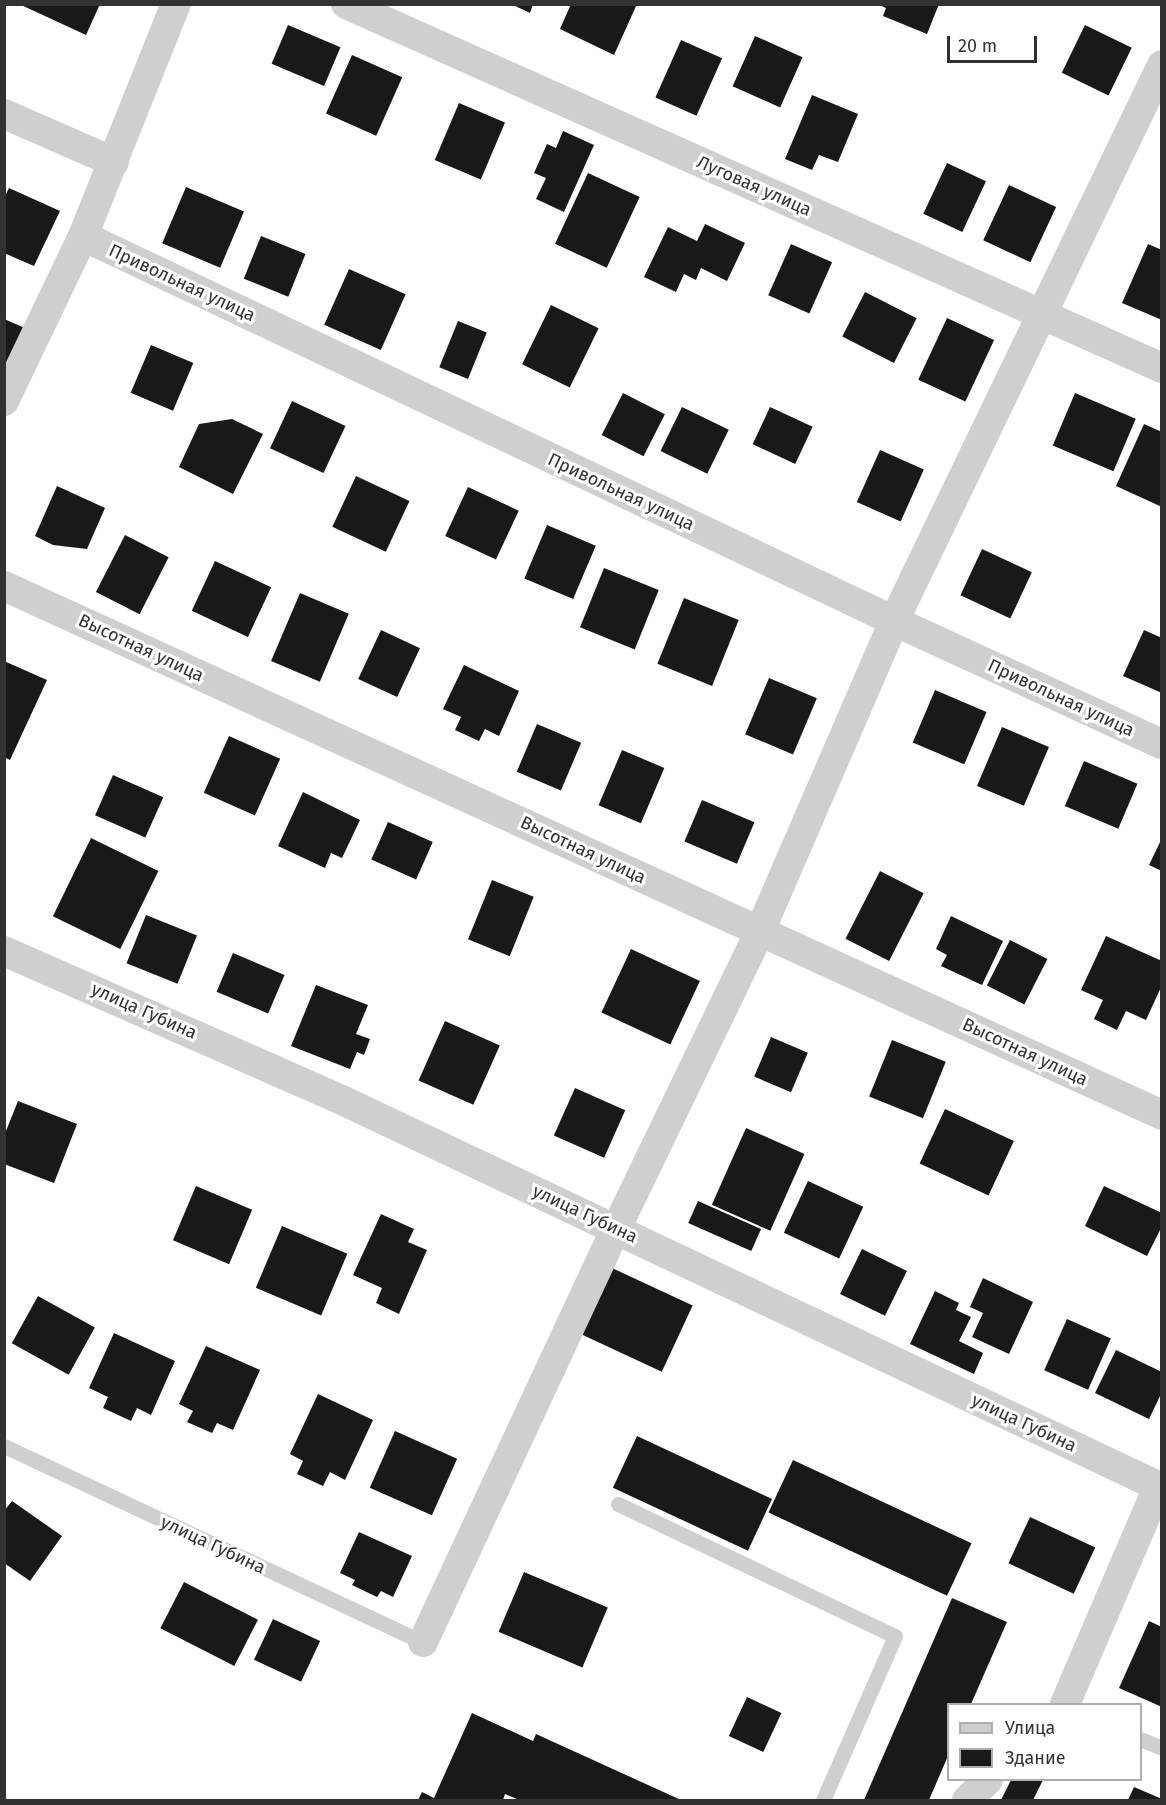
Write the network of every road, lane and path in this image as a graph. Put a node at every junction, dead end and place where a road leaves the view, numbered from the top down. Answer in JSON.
{"nodes":[{"id":1,"x":176,"y":4,"type":"edge"},
{"id":2,"x":346,"y":4,"type":"edge"},
{"id":3,"x":1161,"y":65,"type":"edge"},
{"id":4,"x":4,"y":114,"type":"edge"},
{"id":5,"x":114,"y":162,"type":"junction"},
{"id":6,"x":83,"y":236,"type":"junction"},
{"id":7,"x":1040,"y":314,"type":"junction"},
{"id":8,"x":1161,"y":368,"type":"edge"},
{"id":9,"x":4,"y":402,"type":"edge"},
{"id":10,"x":4,"y":586,"type":"edge"},
{"id":11,"x":894,"y":621,"type":"junction"},
{"id":12,"x":1161,"y":744,"type":"edge"},
{"id":13,"x":760,"y":931,"type":"junction"},
{"id":14,"x":4,"y":951,"type":"edge"},
{"id":15,"x":1161,"y":1114,"type":"edge"},
{"id":16,"x":616,"y":1229,"type":"junction"},
{"id":17,"x":4,"y":1446,"type":"edge"},
{"id":18,"x":1160,"y":1487,"type":"edge"},
{"id":19,"x":618,"y":1504,"type":"dead end"},
{"id":20,"x":423,"y":1642,"type":"joint"},
{"id":21,"x":1065,"y":1703,"type":"edge"},
{"id":22,"x":1142,"y":1740,"type":"edge"},
{"id":23,"x":1161,"y":1748,"type":"edge"},
{"id":24,"x":986,"y":1781,"type":"edge"},
{"id":25,"x":823,"y":1800,"type":"edge"},
{"id":26,"x":967,"y":1800,"type":"edge"}],
"edges":[{"from":1,"to":5,"type":"street"},
{"from":2,"to":7,"type":"street","name":"Луговая улица"},
{"from":3,"to":7,"type":"street"},
{"from":4,"to":5,"type":"street"},
{"from":5,"to":6,"type":"street"},
{"from":6,"to":9,"type":"street"},
{"from":6,"to":11,"type":"street","name":"Привольная улица"},
{"from":7,"to":8,"type":"street","name":"Луговая улица"},
{"from":7,"to":11,"type":"street"},
{"from":10,"to":13,"type":"street","name":"Высотная улица"},
{"from":11,"to":12,"type":"street","name":"Привольная улица"},
{"from":11,"to":13,"type":"street"},
{"from":13,"to":15,"type":"street","name":"Высотная улица"},
{"from":13,"to":16,"type":"street"},
{"from":14,"to":16,"type":"street","name":"улица Губина"},
{"from":16,"to":18,"type":"street","name":"улица Губина"},
{"from":16,"to":20,"type":"street"},
{"from":17,"to":20,"type":"lane","name":"улица Губина"},
{"from":18,"to":21,"type":"street"},
{"from":19,"to":25,"type":"lane"},
{"from":22,"to":23,"type":"lane"},
{"from":24,"to":26,"type":"street"}]}
